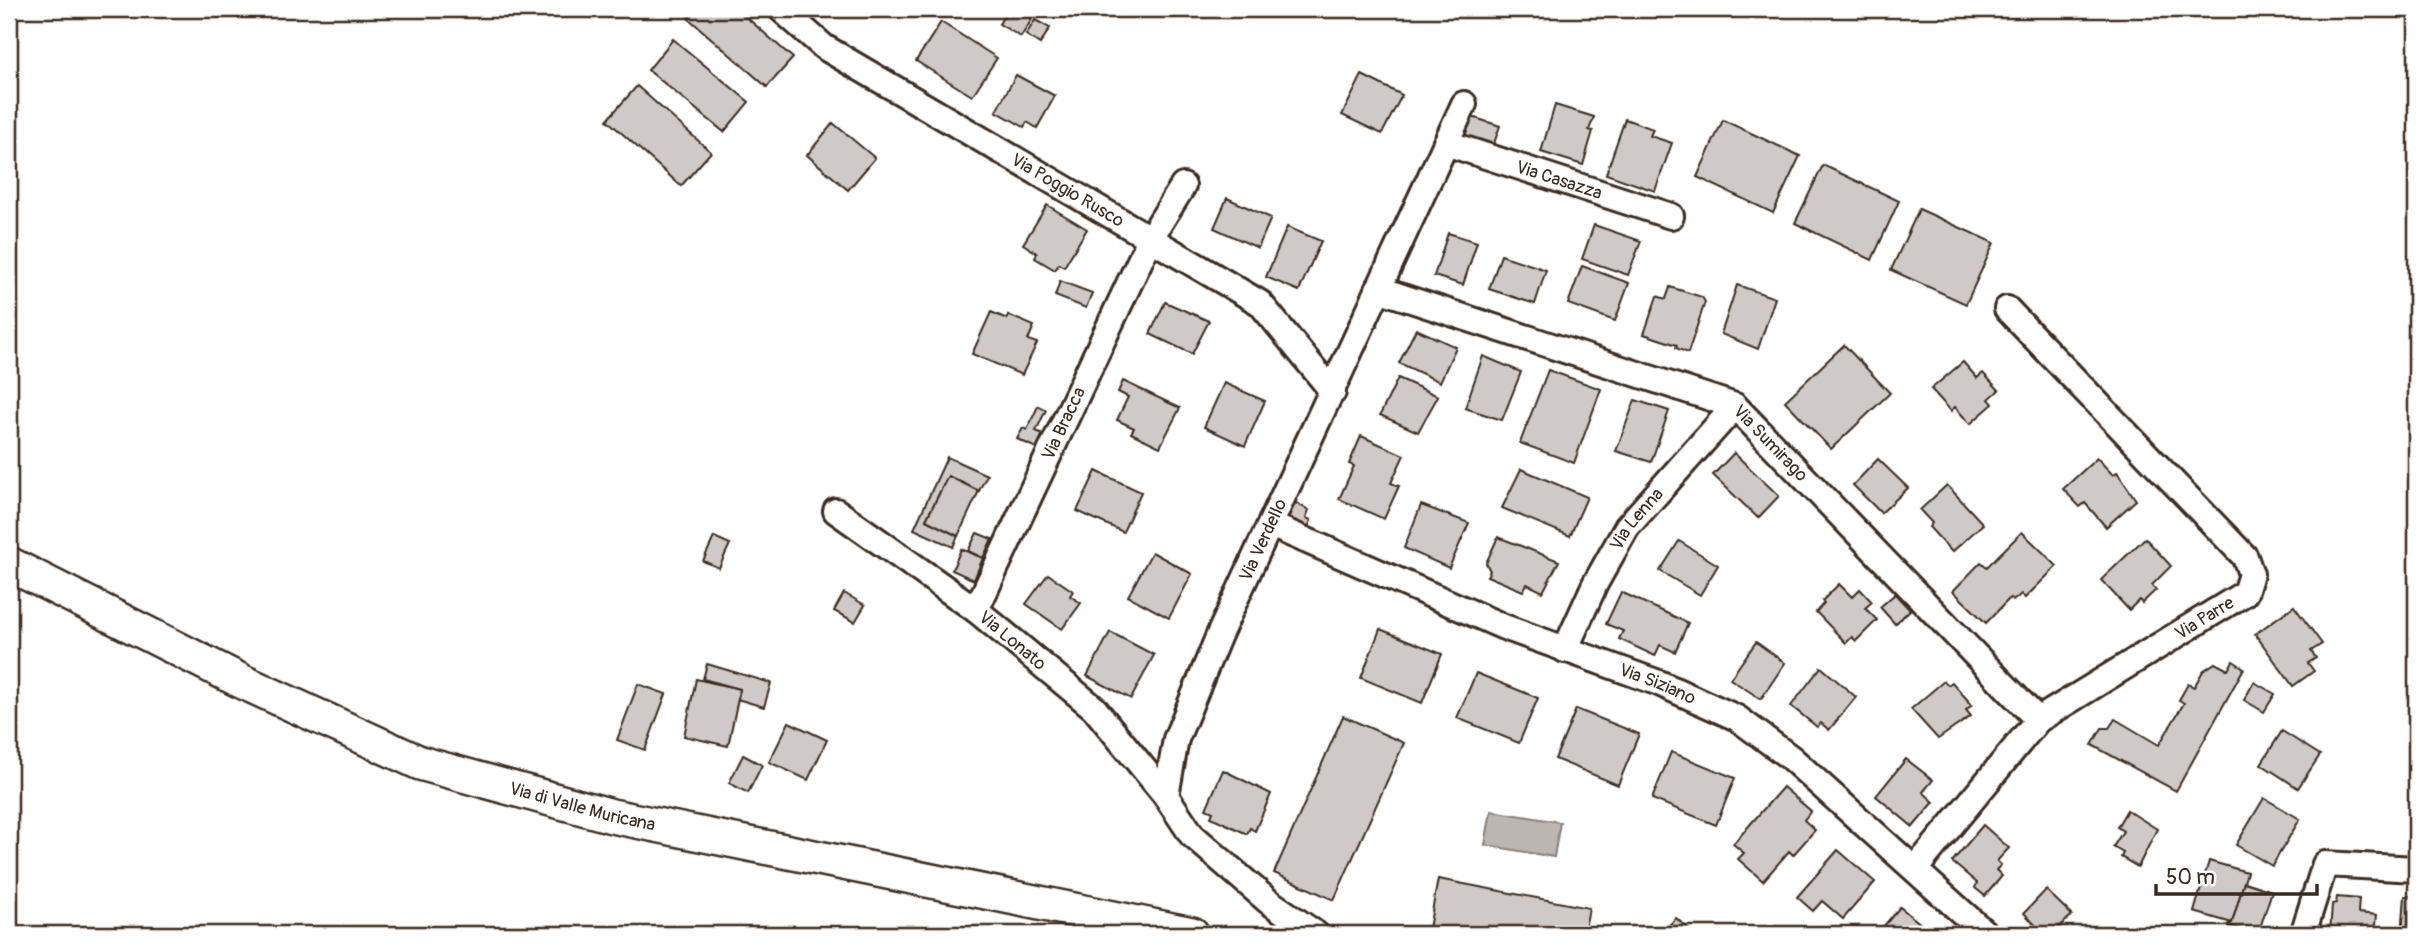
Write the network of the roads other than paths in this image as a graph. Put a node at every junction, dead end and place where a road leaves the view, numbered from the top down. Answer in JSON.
{"nodes":[{"id":1,"x":781,"y":9,"type":"edge"},
{"id":2,"x":1464,"y":104,"type":"dead end"},
{"id":3,"x":1446,"y":143,"type":"junction"},
{"id":4,"x":1183,"y":186,"type":"dead end"},
{"id":5,"x":1671,"y":216,"type":"dead end"},
{"id":6,"x":1151,"y":237,"type":"junction"},
{"id":7,"x":1378,"y":289,"type":"junction"},
{"id":8,"x":2007,"y":309,"type":"dead end"},
{"id":9,"x":1333,"y":392,"type":"junction"},
{"id":10,"x":1735,"y":406,"type":"junction"},
{"id":11,"x":836,"y":511,"type":"dead end"},
{"id":12,"x":1271,"y":525,"type":"junction"},
{"id":13,"x":9,"y":564,"type":"edge"},
{"id":14,"x":976,"y":610,"type":"junction"},
{"id":15,"x":1565,"y":650,"type":"junction"},
{"id":16,"x":2038,"y":720,"type":"junction"},
{"id":17,"x":1166,"y":796,"type":"junction"},
{"id":18,"x":1916,"y":868,"type":"junction"},
{"id":19,"x":2416,"y":869,"type":"edge"},
{"id":20,"x":1192,"y":934,"type":"edge"},
{"id":21,"x":1316,"y":934,"type":"edge"},
{"id":22,"x":1986,"y":934,"type":"edge"},
{"id":23,"x":2303,"y":934,"type":"edge"}],
"edges":[{"from":1,"to":6,"type":"street","name":"Via Poggio Rusco"},
{"from":2,"to":3,"type":"street","name":"Via Verdello"},
{"from":3,"to":5,"type":"street","name":"Via Casazza"},
{"from":3,"to":7,"type":"street","name":"Via Verdello"},
{"from":4,"to":6,"type":"street","name":"Via Bracca"},
{"from":6,"to":9,"type":"street","name":"Via Poggio Rusco"},
{"from":6,"to":14,"type":"street","name":"Via Bracca"},
{"from":7,"to":9,"type":"street","name":"Via Verdello"},
{"from":7,"to":10,"type":"street","name":"Via Sumirago"},
{"from":8,"to":16,"type":"street","name":"Via Parre"},
{"from":9,"to":12,"type":"street","name":"Via Verdello"},
{"from":10,"to":15,"type":"street","name":"Via Lenna"},
{"from":10,"to":16,"type":"street","name":"Via Sumirago"},
{"from":11,"to":14,"type":"street","name":"Via Lonato"},
{"from":12,"to":15,"type":"street","name":"Via Siziano"},
{"from":12,"to":17,"type":"street","name":"Via Verdello"},
{"from":13,"to":20,"type":"street","name":"Via di Valle Muricana"},
{"from":14,"to":17,"type":"street","name":"Via Lonato"},
{"from":15,"to":18,"type":"street","name":"Via Siziano"},
{"from":16,"to":18,"type":"street","name":"Via Parre"},
{"from":17,"to":21,"type":"street"},
{"from":18,"to":22,"type":"street","name":"Via Siziano"},
{"from":19,"to":23,"type":"street"}]}
